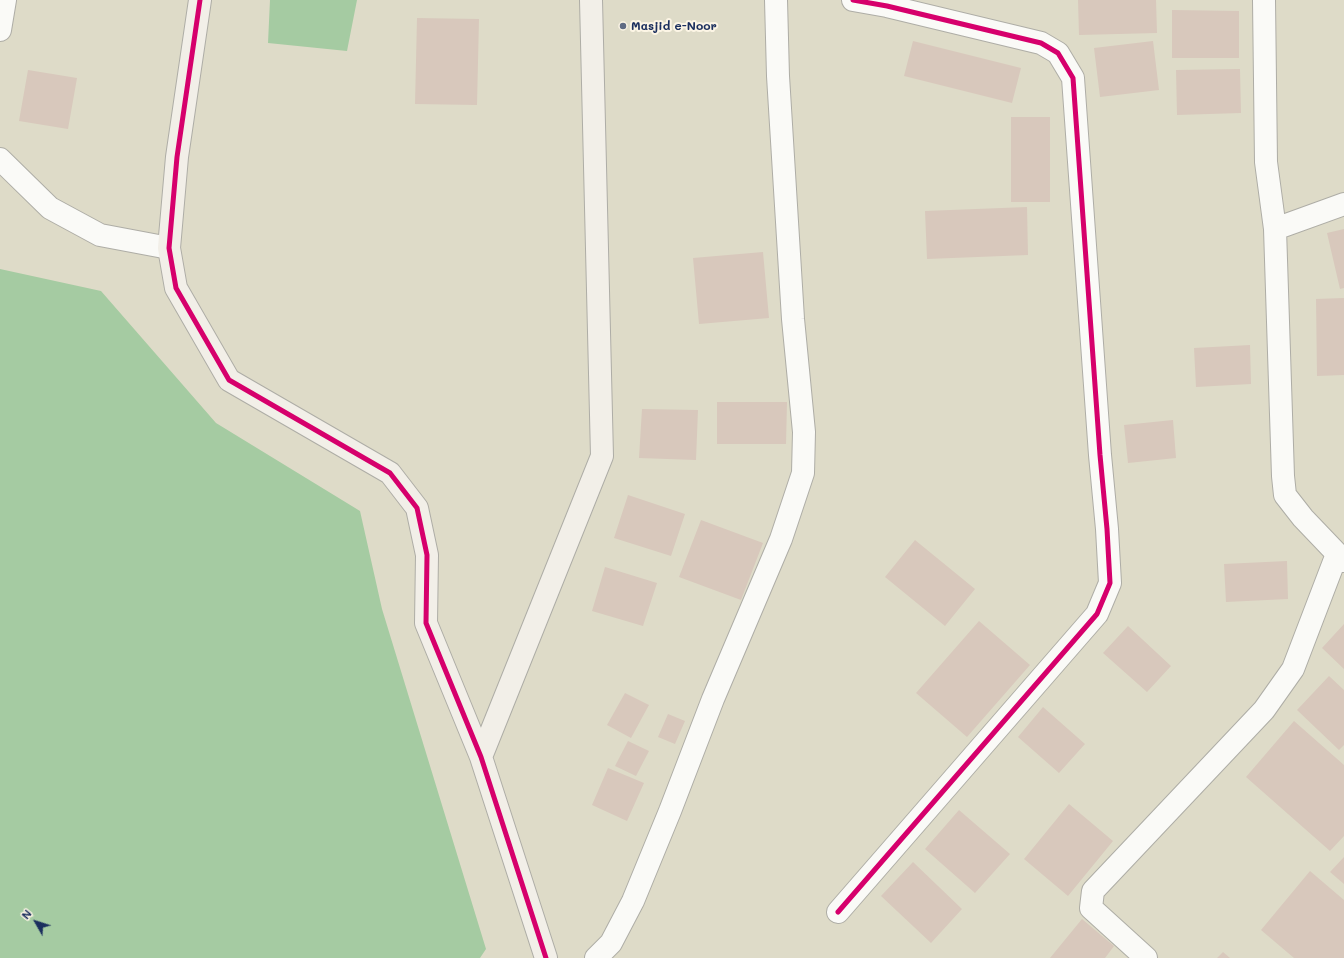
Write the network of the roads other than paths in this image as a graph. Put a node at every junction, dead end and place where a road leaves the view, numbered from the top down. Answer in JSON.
{"nodes":[{"id":1,"x":5,"y":0,"type":"edge"},
{"id":2,"x":200,"y":0,"type":"edge"},
{"id":3,"x":591,"y":0,"type":"edge"},
{"id":4,"x":776,"y":0,"type":"edge"},
{"id":5,"x":853,"y":0,"type":"edge"},
{"id":6,"x":1264,"y":0,"type":"edge"},
{"id":7,"x":0,"y":30,"type":"edge"},
{"id":8,"x":0,"y":159,"type":"edge"},
{"id":9,"x":1344,"y":204,"type":"edge"},
{"id":10,"x":1275,"y":229,"type":"junction"},
{"id":11,"x":168,"y":248,"type":"junction"},
{"id":12,"x":1341,"y":558,"type":"edge"},
{"id":13,"x":481,"y":757,"type":"junction"},
{"id":14,"x":838,"y":912,"type":"dead end"},
{"id":15,"x":546,"y":958,"type":"edge"},
{"id":16,"x":596,"y":958,"type":"edge"},
{"id":17,"x":1146,"y":958,"type":"edge"}],
"edges":[{"from":1,"to":7,"type":"street"},
{"from":2,"to":11,"type":"street"},
{"from":3,"to":13,"type":"street"},
{"from":4,"to":16,"type":"street"},
{"from":5,"to":14,"type":"street"},
{"from":6,"to":10,"type":"street"},
{"from":8,"to":11,"type":"street"},
{"from":9,"to":10,"type":"street"},
{"from":10,"to":12,"type":"street"},
{"from":11,"to":13,"type":"street"},
{"from":12,"to":17,"type":"street"},
{"from":13,"to":15,"type":"street"}]}
